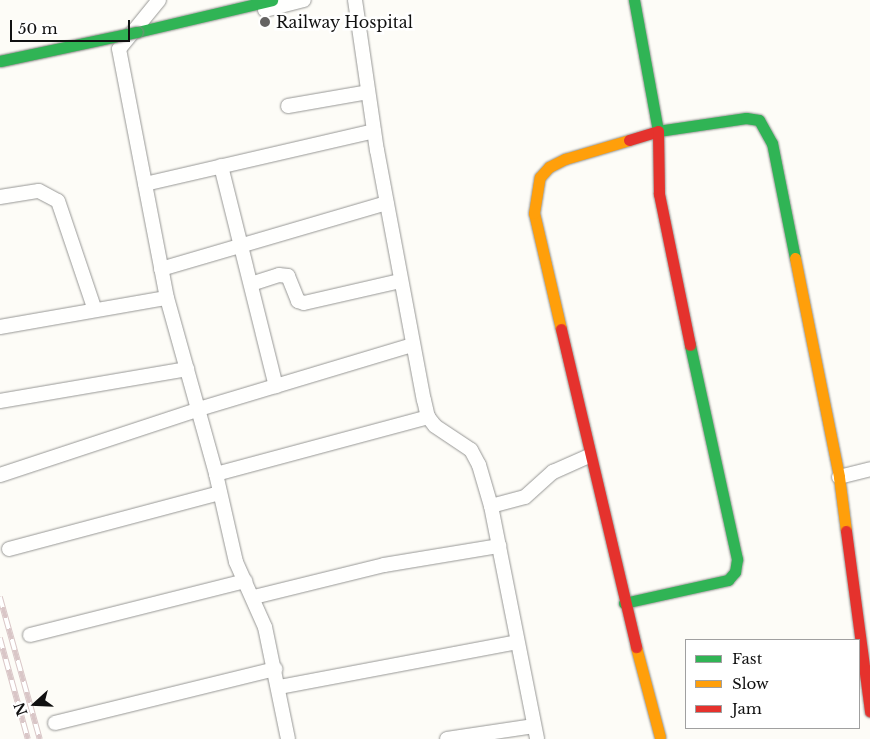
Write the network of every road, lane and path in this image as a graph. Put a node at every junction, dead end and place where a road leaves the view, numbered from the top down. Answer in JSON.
{"nodes":[{"id":1,"x":159,"y":0,"type":"edge"},
{"id":2,"x":272,"y":0,"type":"edge"},
{"id":3,"x":304,"y":0,"type":"edge"},
{"id":4,"x":355,"y":0,"type":"edge"},
{"id":5,"x":634,"y":0,"type":"edge"},
{"id":6,"x":119,"y":49,"type":"junction"},
{"id":7,"x":0,"y":61,"type":"edge"},
{"id":8,"x":368,"y":92,"type":"junction"},
{"id":9,"x":288,"y":106,"type":"dead end"},
{"id":10,"x":374,"y":131,"type":"junction"},
{"id":11,"x":658,"y":131,"type":"junction"},
{"id":12,"x":222,"y":166,"type":"junction"},
{"id":13,"x":145,"y":184,"type":"junction"},
{"id":14,"x":0,"y":197,"type":"edge"},
{"id":15,"x":387,"y":203,"type":"junction"},
{"id":16,"x":241,"y":244,"type":"junction"},
{"id":17,"x":161,"y":269,"type":"junction"},
{"id":18,"x":400,"y":281,"type":"junction"},
{"id":19,"x":251,"y":284,"type":"junction"},
{"id":20,"x":167,"y":298,"type":"junction"},
{"id":21,"x":94,"y":310,"type":"junction"},
{"id":22,"x":0,"y":327,"type":"edge"},
{"id":23,"x":413,"y":345,"type":"junction"},
{"id":24,"x":187,"y":370,"type":"junction"},
{"id":25,"x":276,"y":386,"type":"junction"},
{"id":26,"x":0,"y":401,"type":"edge"},
{"id":27,"x":199,"y":409,"type":"junction"},
{"id":28,"x":428,"y":417,"type":"junction"},
{"id":29,"x":589,"y":456,"type":"junction"},
{"id":30,"x":870,"y":469,"type":"edge"},
{"id":31,"x":216,"y":474,"type":"junction"},
{"id":32,"x":0,"y":475,"type":"edge"},
{"id":33,"x":839,"y":477,"type":"junction"},
{"id":34,"x":220,"y":494,"type":"junction"},
{"id":35,"x":491,"y":506,"type":"junction"},
{"id":36,"x":499,"y":546,"type":"junction"},
{"id":37,"x":9,"y":549,"type":"dead end"},
{"id":38,"x":244,"y":580,"type":"junction"},
{"id":39,"x":254,"y":597,"type":"junction"},
{"id":40,"x":624,"y":603,"type":"junction"},
{"id":41,"x":30,"y":635,"type":"dead end"},
{"id":42,"x":517,"y":642,"type":"junction"},
{"id":43,"x":275,"y":669,"type":"junction"},
{"id":44,"x":279,"y":687,"type":"junction"},
{"id":45,"x":870,"y":711,"type":"edge"},
{"id":46,"x":55,"y":723,"type":"dead end"},
{"id":47,"x":536,"y":733,"type":"edge"},
{"id":48,"x":660,"y":737,"type":"dead end"},
{"id":49,"x":288,"y":739,"type":"edge"},
{"id":50,"x":447,"y":739,"type":"edge"}],
"edges":[{"from":1,"to":6,"type":"street"},
{"from":2,"to":7,"type":"main road","bridge":true},
{"from":3,"to":6,"type":"street"},
{"from":4,"to":8,"type":"street"},
{"from":5,"to":11,"type":"main road"},
{"from":6,"to":13,"type":"street"},
{"from":8,"to":9,"type":"street"},
{"from":8,"to":10,"type":"street"},
{"from":10,"to":12,"type":"street"},
{"from":10,"to":15,"type":"street"},
{"from":11,"to":29,"type":"main road"},
{"from":11,"to":33,"type":"main road"},
{"from":11,"to":40,"type":"main road"},
{"from":12,"to":13,"type":"street"},
{"from":12,"to":16,"type":"street"},
{"from":13,"to":17,"type":"street"},
{"from":14,"to":21,"type":"street"},
{"from":15,"to":16,"type":"street"},
{"from":15,"to":18,"type":"street"},
{"from":16,"to":17,"type":"street"},
{"from":16,"to":19,"type":"street"},
{"from":17,"to":20,"type":"street"},
{"from":18,"to":19,"type":"street"},
{"from":18,"to":23,"type":"street"},
{"from":19,"to":25,"type":"street"},
{"from":20,"to":21,"type":"street"},
{"from":20,"to":24,"type":"street"},
{"from":21,"to":22,"type":"street"},
{"from":23,"to":25,"type":"street"},
{"from":23,"to":28,"type":"street"},
{"from":24,"to":26,"type":"street"},
{"from":24,"to":27,"type":"street"},
{"from":25,"to":27,"type":"street"},
{"from":27,"to":31,"type":"street"},
{"from":27,"to":32,"type":"street"},
{"from":28,"to":31,"type":"street"},
{"from":28,"to":35,"type":"street"},
{"from":29,"to":35,"type":"street"},
{"from":29,"to":40,"type":"main road"},
{"from":30,"to":33,"type":"street"},
{"from":31,"to":34,"type":"street"},
{"from":33,"to":45,"type":"main road"},
{"from":34,"to":37,"type":"street"},
{"from":34,"to":38,"type":"street"},
{"from":35,"to":36,"type":"street"},
{"from":36,"to":39,"type":"street"},
{"from":36,"to":42,"type":"street"},
{"from":38,"to":39,"type":"street"},
{"from":38,"to":41,"type":"street"},
{"from":39,"to":43,"type":"street"},
{"from":40,"to":48,"type":"main road"},
{"from":42,"to":44,"type":"street"},
{"from":42,"to":47,"type":"street"},
{"from":43,"to":44,"type":"street"},
{"from":43,"to":46,"type":"street"},
{"from":44,"to":49,"type":"street"},
{"from":47,"to":50,"type":"street"}]}
